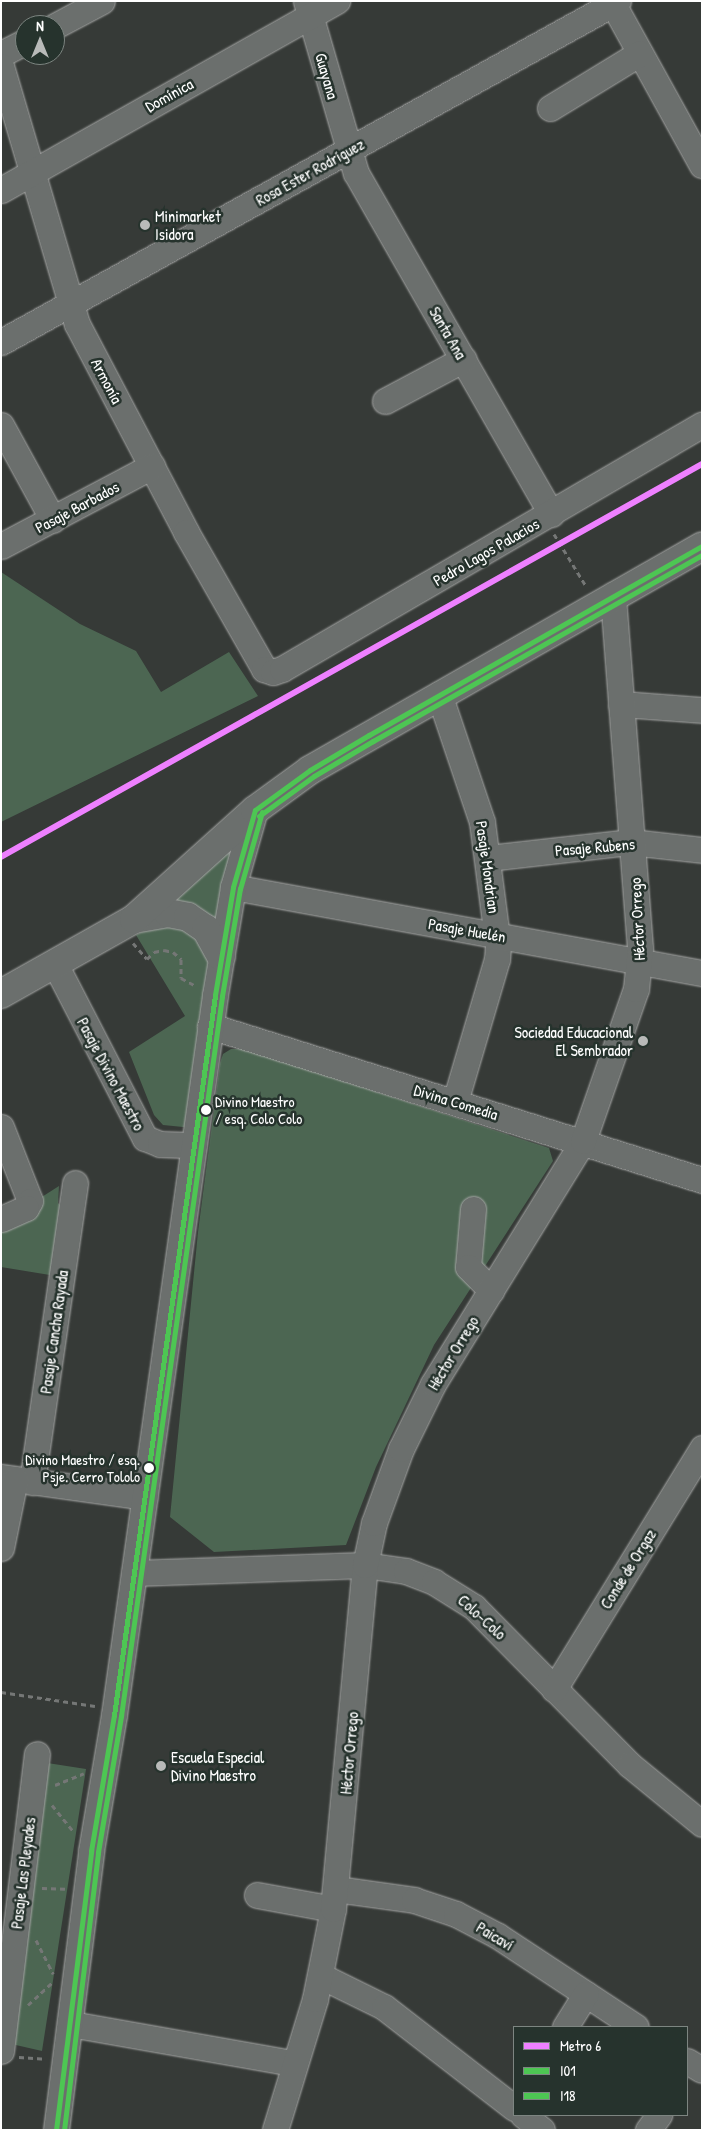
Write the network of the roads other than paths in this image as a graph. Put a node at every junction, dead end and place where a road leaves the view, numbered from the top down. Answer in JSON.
{"nodes":[{"id":1,"x":102,"y":1,"type":"edge"},
{"id":2,"x":337,"y":1,"type":"edge"},
{"id":3,"x":616,"y":3,"type":"edge"},
{"id":4,"x":308,"y":9,"type":"edge"},
{"id":5,"x":65,"y":21,"type":"edge"},
{"id":6,"x":15,"y":47,"type":"edge"},
{"id":7,"x":640,"y":53,"type":"junction"},
{"id":8,"x":1,"y":54,"type":"edge"},
{"id":9,"x":1,"y":66,"type":"edge"},
{"id":10,"x":550,"y":108,"type":"dead end"},
{"id":11,"x":348,"y":151,"type":"junction"},
{"id":12,"x":702,"y":164,"type":"edge"},
{"id":13,"x":32,"y":171,"type":"junction"},
{"id":14,"x":1,"y":190,"type":"edge"},
{"id":15,"x":70,"y":304,"type":"junction"},
{"id":16,"x":1,"y":342,"type":"edge"},
{"id":17,"x":464,"y":359,"type":"junction"},
{"id":18,"x":385,"y":401,"type":"dead end"},
{"id":19,"x":1,"y":425,"type":"edge"},
{"id":20,"x":702,"y":425,"type":"edge"},
{"id":21,"x":152,"y":466,"type":"junction"},
{"id":22,"x":551,"y":514,"type":"junction"},
{"id":23,"x":53,"y":520,"type":"junction"},
{"id":24,"x":1,"y":546,"type":"edge"},
{"id":25,"x":702,"y":546,"type":"edge"},
{"id":26,"x":605,"y":599,"type":"junction"},
{"id":27,"x":268,"y":671,"type":"joint"},
{"id":28,"x":440,"y":694,"type":"junction"},
{"id":29,"x":621,"y":704,"type":"junction"},
{"id":30,"x":702,"y":710,"type":"edge"},
{"id":31,"x":256,"y":810,"type":"junction"},
{"id":32,"x":631,"y":842,"type":"junction"},
{"id":33,"x":702,"y":850,"type":"edge"},
{"id":34,"x":488,"y":858,"type":"junction"},
{"id":35,"x":232,"y":887,"type":"junction"},
{"id":36,"x":126,"y":923,"type":"junction"},
{"id":37,"x":497,"y":935,"type":"junction"},
{"id":38,"x":220,"y":956,"type":"junction"},
{"id":39,"x":640,"y":961,"type":"junction"},
{"id":40,"x":56,"y":964,"type":"junction"},
{"id":41,"x":702,"y":973,"type":"edge"},
{"id":42,"x":1,"y":994,"type":"edge"},
{"id":43,"x":210,"y":1026,"type":"junction"},
{"id":44,"x":456,"y":1102,"type":"junction"},
{"id":45,"x":1,"y":1127,"type":"edge"},
{"id":46,"x":583,"y":1141,"type":"junction"},
{"id":47,"x":194,"y":1145,"type":"junction"},
{"id":48,"x":702,"y":1180,"type":"edge"},
{"id":49,"x":76,"y":1183,"type":"dead end"},
{"id":50,"x":473,"y":1209,"type":"dead end"},
{"id":51,"x":1,"y":1220,"type":"edge"},
{"id":52,"x":491,"y":1290,"type":"junction"},
{"id":53,"x":702,"y":1448,"type":"edge"},
{"id":54,"x":16,"y":1479,"type":"edge"},
{"id":55,"x":145,"y":1497,"type":"junction"},
{"id":56,"x":1,"y":1548,"type":"edge"},
{"id":57,"x":365,"y":1565,"type":"junction"},
{"id":58,"x":134,"y":1573,"type":"junction"},
{"id":59,"x":554,"y":1689,"type":"junction"},
{"id":60,"x":37,"y":1754,"type":"dead end"},
{"id":61,"x":702,"y":1824,"type":"edge"},
{"id":62,"x":19,"y":1878,"type":"edge"},
{"id":63,"x":258,"y":1895,"type":"dead end"},
{"id":64,"x":335,"y":1899,"type":"junction"},
{"id":65,"x":321,"y":1976,"type":"junction"},
{"id":66,"x":586,"y":1994,"type":"junction"},
{"id":67,"x":71,"y":2024,"type":"junction"},
{"id":68,"x":566,"y":2026,"type":"edge"},
{"id":69,"x":634,"y":2026,"type":"edge"},
{"id":70,"x":7,"y":2054,"type":"edge"},
{"id":71,"x":293,"y":2063,"type":"junction"},
{"id":72,"x":513,"y":2107,"type":"edge"},
{"id":73,"x":524,"y":2116,"type":"edge"},
{"id":74,"x":658,"y":2116,"type":"edge"},
{"id":75,"x":56,"y":2130,"type":"edge"},
{"id":76,"x":275,"y":2130,"type":"edge"},
{"id":77,"x":542,"y":2130,"type":"edge"},
{"id":78,"x":648,"y":2130,"type":"edge"}],
"edges":[{"from":1,"to":5,"type":"street"},
{"from":2,"to":4,"type":"street","name":"Domínica"},
{"from":3,"to":7,"type":"street"},
{"from":3,"to":11,"type":"street","name":"Rosa Ester Rodríguez"},
{"from":4,"to":11,"type":"street","name":"Guayana"},
{"from":4,"to":13,"type":"street","name":"Domínica"},
{"from":6,"to":8,"type":"street"},
{"from":7,"to":10,"type":"street"},
{"from":7,"to":12,"type":"street"},
{"from":9,"to":13,"type":"street","name":"Armonía"},
{"from":11,"to":15,"type":"street","name":"Rosa Ester Rodríguez"},
{"from":11,"to":17,"type":"street","name":"Santa Ana"},
{"from":13,"to":14,"type":"street","name":"Domínica"},
{"from":13,"to":15,"type":"street","name":"Armonía"},
{"from":15,"to":16,"type":"street","name":"Rosa Ester Rodríguez"},
{"from":15,"to":21,"type":"street","name":"Armonía"},
{"from":17,"to":18,"type":"street"},
{"from":17,"to":22,"type":"street","name":"Santa Ana"},
{"from":19,"to":23,"type":"street"},
{"from":20,"to":22,"type":"street","name":"Pedro Lagos Palacios"},
{"from":21,"to":23,"type":"street","name":"Pasaje Barbados"},
{"from":21,"to":27,"type":"street","name":"Armonía"},
{"from":22,"to":27,"type":"street","name":"Pedro Lagos Palacios"},
{"from":23,"to":24,"type":"street","name":"Pasaje Barbados"},
{"from":25,"to":26,"type":"main road"},
{"from":26,"to":28,"type":"main road"},
{"from":26,"to":29,"type":"street","name":"Héctor Orrego"},
{"from":28,"to":31,"type":"main road"},
{"from":28,"to":34,"type":"street","name":"Pasaje Mondrian"},
{"from":29,"to":30,"type":"street"},
{"from":29,"to":32,"type":"street","name":"Héctor Orrego"},
{"from":31,"to":35,"type":"street"},
{"from":31,"to":36,"type":"main road"},
{"from":32,"to":33,"type":"street","name":"Pasaje Rubens"},
{"from":32,"to":34,"type":"street","name":"Pasaje Rubens"},
{"from":32,"to":39,"type":"street","name":"Héctor Orrego"},
{"from":34,"to":37,"type":"street","name":"Pasaje Mondrian"},
{"from":35,"to":37,"type":"street","name":"Pasaje Huelén"},
{"from":35,"to":38,"type":"street"},
{"from":36,"to":38,"type":"main road"},
{"from":36,"to":40,"type":"main road"},
{"from":37,"to":39,"type":"street","name":"Pasaje Huelén"},
{"from":37,"to":44,"type":"street","name":"Pasaje Mondrian"},
{"from":38,"to":43,"type":"street"},
{"from":39,"to":41,"type":"street","name":"Pasaje Huelén"},
{"from":39,"to":46,"type":"street","name":"Héctor Orrego"},
{"from":40,"to":42,"type":"main road"},
{"from":40,"to":47,"type":"street","name":"Pasaje Divino Maestro"},
{"from":43,"to":44,"type":"street","name":"Divina Comedia"},
{"from":43,"to":47,"type":"street"},
{"from":44,"to":46,"type":"street","name":"Divina Comedia"},
{"from":45,"to":51,"type":"street"},
{"from":46,"to":48,"type":"street","name":"Divina Comedia"},
{"from":46,"to":52,"type":"street","name":"Héctor Orrego"},
{"from":47,"to":55,"type":"street"},
{"from":49,"to":54,"type":"street","name":"Pasaje Cancha Rayada"},
{"from":50,"to":52,"type":"street"},
{"from":52,"to":57,"type":"street","name":"Héctor Orrego"},
{"from":53,"to":59,"type":"street","name":"Conde de Orgaz"},
{"from":54,"to":55,"type":"street"},
{"from":54,"to":56,"type":"street","name":"Pasaje Cancha Rayada"},
{"from":55,"to":58,"type":"street"},
{"from":57,"to":58,"type":"street","name":"Colo-Colo"},
{"from":57,"to":59,"type":"street","name":"Colo-Colo"},
{"from":57,"to":64,"type":"street","name":"Héctor Orrego"},
{"from":58,"to":67,"type":"street"},
{"from":59,"to":61,"type":"street","name":"Colo-Colo"},
{"from":60,"to":62,"type":"street","name":"Pasaje Las Pleyades"},
{"from":62,"to":70,"type":"street","name":"Pasaje Las Pleyades"},
{"from":63,"to":64,"type":"street","name":"Paicaví"},
{"from":64,"to":65,"type":"street","name":"Héctor Orrego"},
{"from":64,"to":66,"type":"street","name":"Paicaví"},
{"from":65,"to":71,"type":"street","name":"Héctor Orrego"},
{"from":65,"to":72,"type":"street"},
{"from":66,"to":68,"type":"street"},
{"from":66,"to":69,"type":"street","name":"Paicaví"},
{"from":67,"to":71,"type":"street"},
{"from":67,"to":75,"type":"street"},
{"from":71,"to":76,"type":"street","name":"Héctor Orrego"},
{"from":73,"to":77,"type":"street"},
{"from":74,"to":78,"type":"street"}]}
